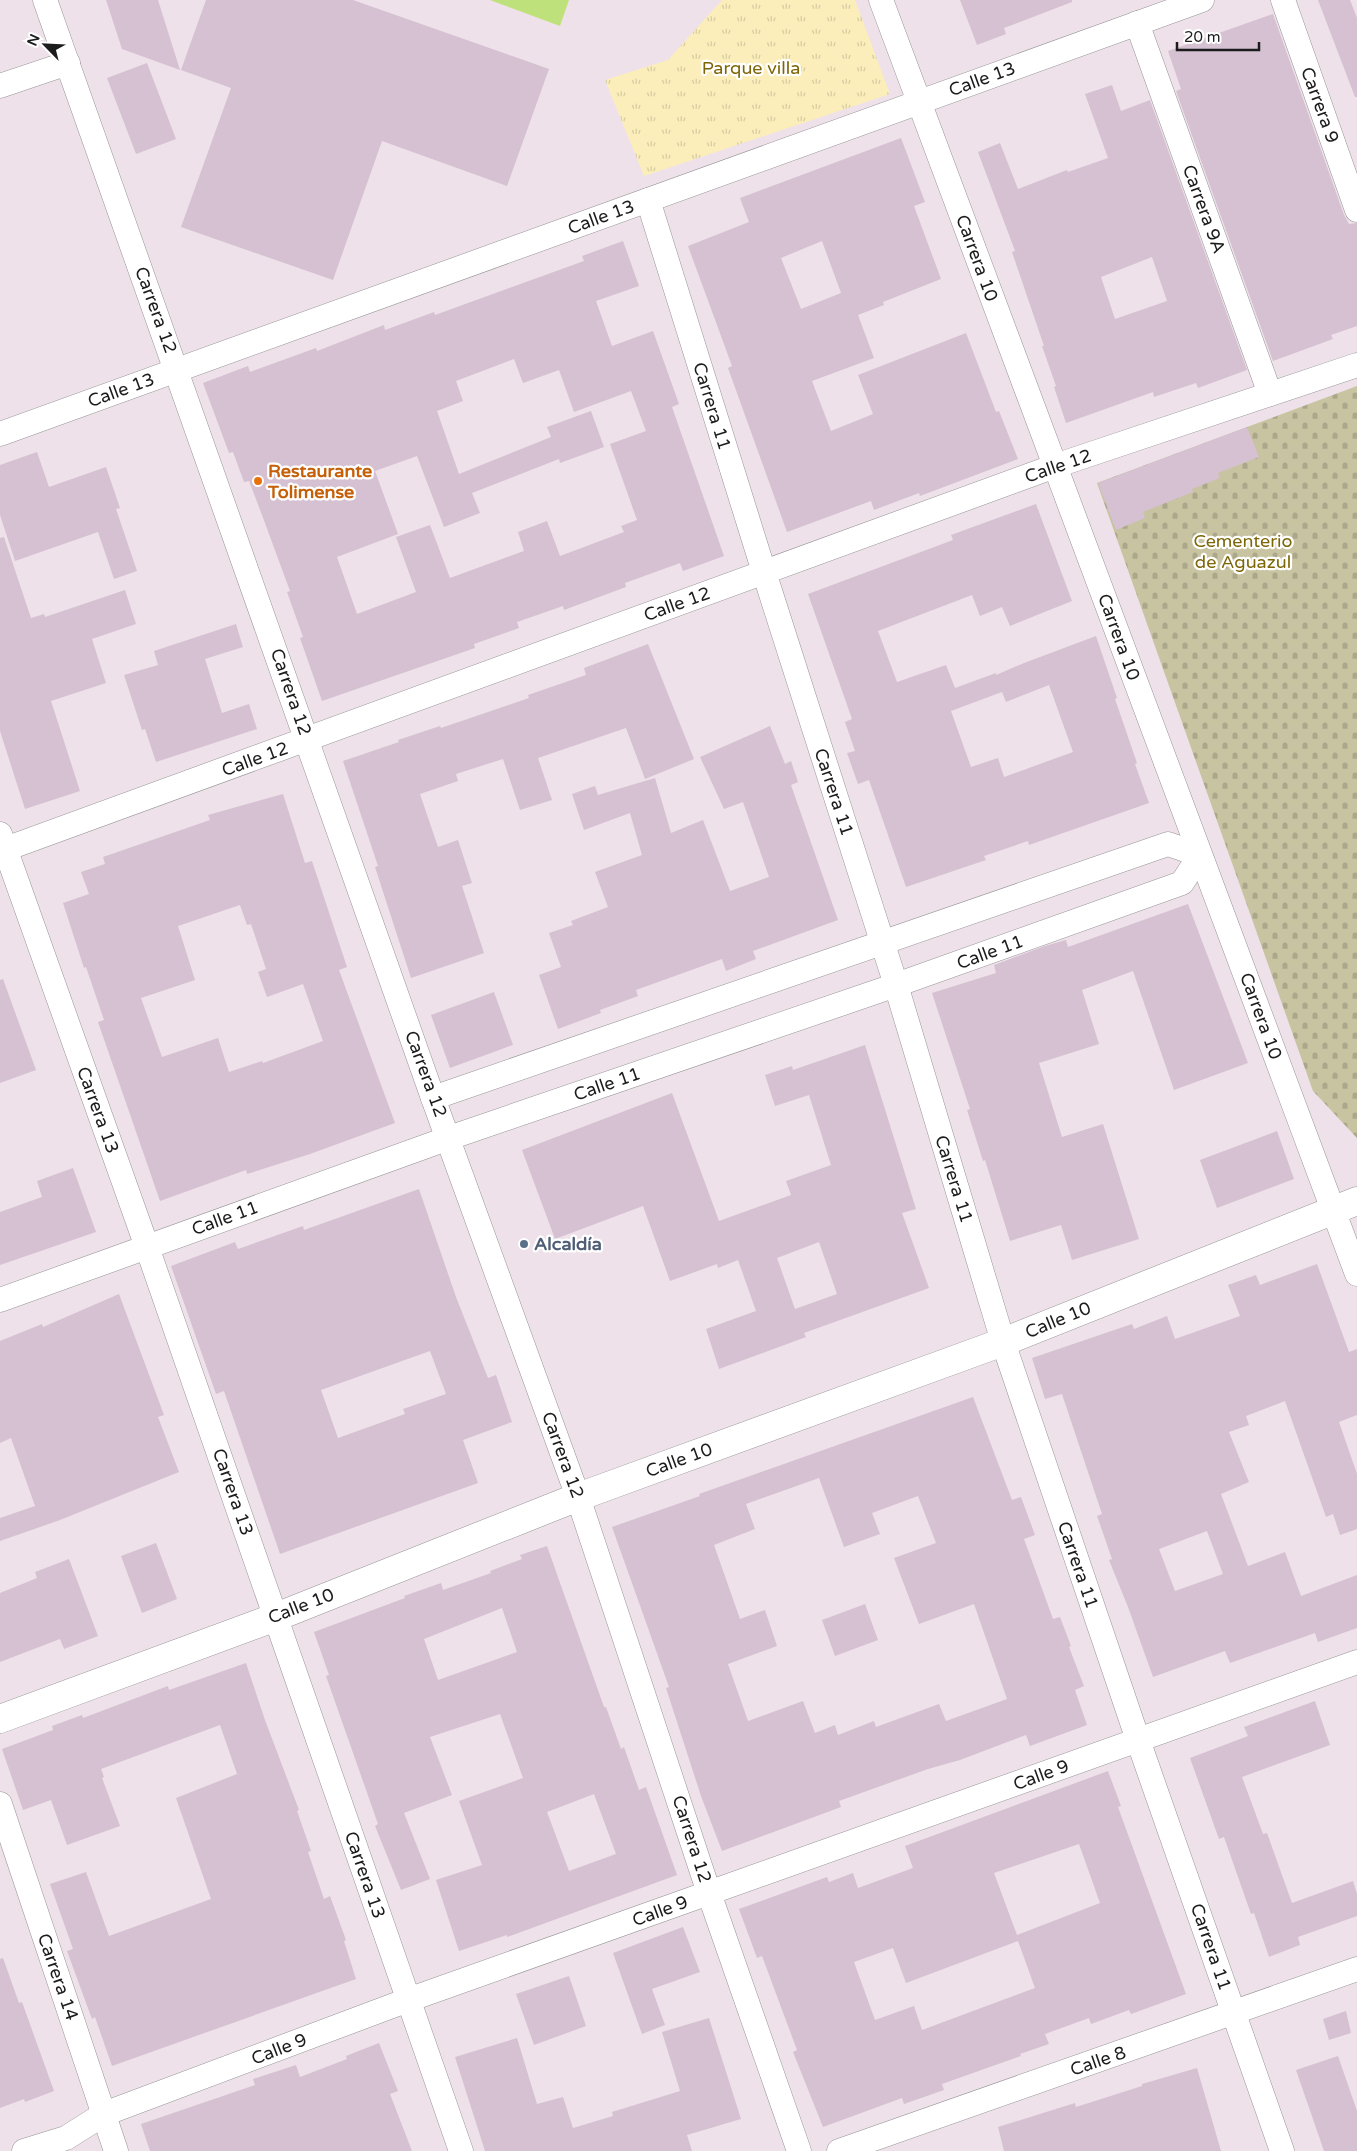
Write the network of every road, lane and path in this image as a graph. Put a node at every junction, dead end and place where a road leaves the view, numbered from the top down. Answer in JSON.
{"nodes":[{"id":1,"x":45,"y":0,"type":"edge"},
{"id":2,"x":881,"y":0,"type":"edge"},
{"id":3,"x":1202,"y":0,"type":"edge"},
{"id":4,"x":1283,"y":0,"type":"edge"},
{"id":5,"x":1137,"y":23,"type":"junction"},
{"id":6,"x":68,"y":63,"type":"junction"},
{"id":7,"x":0,"y":86,"type":"edge"},
{"id":8,"x":919,"y":102,"type":"junction"},
{"id":9,"x":1348,"y":156,"type":"edge"},
{"id":10,"x":648,"y":200,"type":"junction"},
{"id":11,"x":1357,"y":210,"type":"edge"},
{"id":12,"x":1357,"y":365,"type":"edge"},
{"id":13,"x":178,"y":370,"type":"junction"},
{"id":14,"x":1270,"y":394,"type":"junction"},
{"id":15,"x":0,"y":434,"type":"edge"},
{"id":16,"x":1056,"y":466,"type":"junction"},
{"id":17,"x":764,"y":572,"type":"junction"},
{"id":18,"x":308,"y":739,"type":"junction"},
{"id":19,"x":2,"y":844,"type":"edge"},
{"id":20,"x":1200,"y":855,"type":"junction"},
{"id":21,"x":882,"y":943,"type":"junction"},
{"id":22,"x":896,"y":985,"type":"junction"},
{"id":23,"x":433,"y":1098,"type":"junction"},
{"id":24,"x":449,"y":1138,"type":"junction"},
{"id":25,"x":1345,"y":1206,"type":"edge"},
{"id":26,"x":147,"y":1247,"type":"junction"},
{"id":27,"x":1357,"y":1274,"type":"edge"},
{"id":28,"x":0,"y":1300,"type":"edge"},
{"id":29,"x":1003,"y":1342,"type":"junction"},
{"id":30,"x":578,"y":1497,"type":"junction"},
{"id":31,"x":276,"y":1616,"type":"junction"},
{"id":32,"x":1357,"y":1662,"type":"edge"},
{"id":33,"x":0,"y":1719,"type":"edge"},
{"id":34,"x":1138,"y":1740,"type":"junction"},
{"id":35,"x":0,"y":1804,"type":"edge"},
{"id":36,"x":709,"y":1893,"type":"junction"},
{"id":37,"x":1357,"y":1969,"type":"edge"},
{"id":38,"x":408,"y":2000,"type":"junction"},
{"id":39,"x":1234,"y":2013,"type":"junction"},
{"id":40,"x":104,"y":2114,"type":"junction"},
{"id":41,"x":24,"y":2151,"type":"edge"},
{"id":42,"x":116,"y":2151,"type":"edge"},
{"id":43,"x":461,"y":2151,"type":"edge"},
{"id":44,"x":799,"y":2151,"type":"edge"},
{"id":45,"x":838,"y":2151,"type":"edge"},
{"id":46,"x":1282,"y":2151,"type":"edge"}],
"edges":[{"from":1,"to":6,"type":"street","name":"Carrera 12"},
{"from":2,"to":8,"type":"street","name":"Carrera 10"},
{"from":3,"to":5,"type":"street","name":"Calle 13"},
{"from":4,"to":9,"type":"street","name":"Carrera 9"},
{"from":5,"to":8,"type":"street","name":"Calle 13"},
{"from":5,"to":14,"type":"street","name":"Carrera 9A"},
{"from":6,"to":7,"type":"street"},
{"from":6,"to":13,"type":"street","name":"Carrera 12"},
{"from":8,"to":10,"type":"street","name":"Calle 13"},
{"from":8,"to":16,"type":"street","name":"Carrera 10"},
{"from":9,"to":11,"type":"street","name":"Carrera 9"},
{"from":10,"to":13,"type":"street","name":"Calle 13"},
{"from":10,"to":17,"type":"street","name":"Carrera 11"},
{"from":12,"to":14,"type":"street","name":"Calle 12"},
{"from":13,"to":15,"type":"street","name":"Calle 13"},
{"from":13,"to":18,"type":"street","name":"Carrera 12"},
{"from":14,"to":16,"type":"street","name":"Calle 12"},
{"from":16,"to":17,"type":"street","name":"Calle 12"},
{"from":16,"to":20,"type":"street","name":"Carrera 10"},
{"from":17,"to":18,"type":"street","name":"Calle 12"},
{"from":17,"to":21,"type":"street","name":"Carrera 11"},
{"from":18,"to":19,"type":"street","name":"Calle 12"},
{"from":18,"to":23,"type":"street","name":"Carrera 12"},
{"from":19,"to":26,"type":"street","name":"Carrera 13"},
{"from":20,"to":21,"type":"street"},
{"from":20,"to":22,"type":"street","name":"Calle 11"},
{"from":20,"to":25,"type":"street","name":"Carrera 10"},
{"from":21,"to":22,"type":"street","name":"Carrera 11"},
{"from":21,"to":23,"type":"street"},
{"from":22,"to":24,"type":"street","name":"Calle 11"},
{"from":22,"to":29,"type":"street","name":"Carrera 11"},
{"from":23,"to":24,"type":"street","name":"Carrera 12"},
{"from":24,"to":26,"type":"street","name":"Calle 11"},
{"from":24,"to":30,"type":"street","name":"Carrera 12"},
{"from":25,"to":27,"type":"street","name":"Carrera 10"},
{"from":25,"to":29,"type":"street","name":"Calle 10"},
{"from":26,"to":28,"type":"street","name":"Calle 11"},
{"from":26,"to":31,"type":"street","name":"Carrera 13"},
{"from":29,"to":30,"type":"street","name":"Calle 10"},
{"from":29,"to":34,"type":"street","name":"Carrera 11"},
{"from":30,"to":31,"type":"street","name":"Calle 10"},
{"from":30,"to":36,"type":"street","name":"Carrera 12"},
{"from":31,"to":33,"type":"street","name":"Calle 10"},
{"from":31,"to":38,"type":"street","name":"Carrera 13"},
{"from":32,"to":34,"type":"street","name":"Calle 9"},
{"from":34,"to":36,"type":"street","name":"Calle 9"},
{"from":34,"to":39,"type":"street","name":"Carrera 11"},
{"from":35,"to":40,"type":"street","name":"Carrera 14"},
{"from":36,"to":38,"type":"street","name":"Calle 9"},
{"from":36,"to":44,"type":"street","name":"Carrera 12"},
{"from":37,"to":39,"type":"street","name":"Calle 8"},
{"from":38,"to":40,"type":"street","name":"Calle 9"},
{"from":38,"to":43,"type":"street","name":"Carrera 13"},
{"from":39,"to":45,"type":"street","name":"Calle 8"},
{"from":39,"to":46,"type":"street","name":"Carrera 11"},
{"from":40,"to":41,"type":"street","name":"Calle 9"},
{"from":40,"to":42,"type":"street","name":"Carrera 14"}]}
